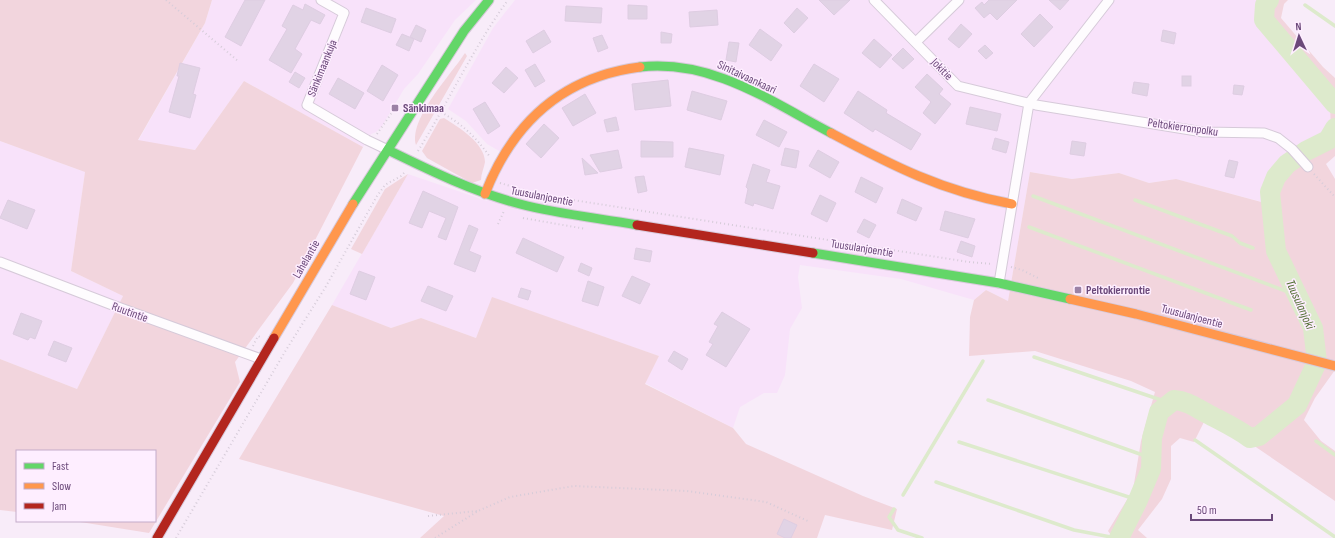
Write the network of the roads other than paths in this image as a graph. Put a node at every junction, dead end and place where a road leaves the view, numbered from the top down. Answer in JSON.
{"nodes":[{"id":1,"x":321,"y":0,"type":"edge"},
{"id":2,"x":489,"y":0,"type":"edge"},
{"id":3,"x":874,"y":0,"type":"edge"},
{"id":4,"x":959,"y":0,"type":"edge"},
{"id":5,"x":1109,"y":0,"type":"edge"},
{"id":6,"x":916,"y":42,"type":"junction"},
{"id":7,"x":1029,"y":103,"type":"junction"},
{"id":8,"x":388,"y":150,"type":"junction"},
{"id":9,"x":1308,"y":167,"type":"road end"},
{"id":10,"x":485,"y":194,"type":"junction"},
{"id":11,"x":1012,"y":204,"type":"junction"},
{"id":12,"x":0,"y":262,"type":"edge"},
{"id":13,"x":999,"y":283,"type":"junction"},
{"id":14,"x":261,"y":359,"type":"junction"},
{"id":15,"x":1334,"y":365,"type":"edge"},
{"id":16,"x":156,"y":538,"type":"edge"}],
"edges":[{"from":1,"to":8,"type":"street","name":"Sänkimaankuja"},
{"from":2,"to":8,"type":"street","name":"Lahelantie"},
{"from":3,"to":6,"type":"street","name":"Jokitie"},
{"from":4,"to":6,"type":"street"},
{"from":5,"to":7,"type":"street"},
{"from":6,"to":7,"type":"street","name":"Jokitie"},
{"from":7,"to":9,"type":"street","name":"Peltokierronpolku"},
{"from":7,"to":11,"type":"street"},
{"from":8,"to":10,"type":"street","name":"Tuusulanjoentie"},
{"from":8,"to":14,"type":"street","name":"Lahelantie"},
{"from":10,"to":11,"type":"street","name":"Sinitaivaankaari"},
{"from":10,"to":13,"type":"street","name":"Tuusulanjoentie"},
{"from":11,"to":13,"type":"street"},
{"from":12,"to":14,"type":"street","name":"Ruutintie"},
{"from":13,"to":15,"type":"street","name":"Tuusulanjoentie"},
{"from":14,"to":16,"type":"street","name":"Lahelantie"}]}
